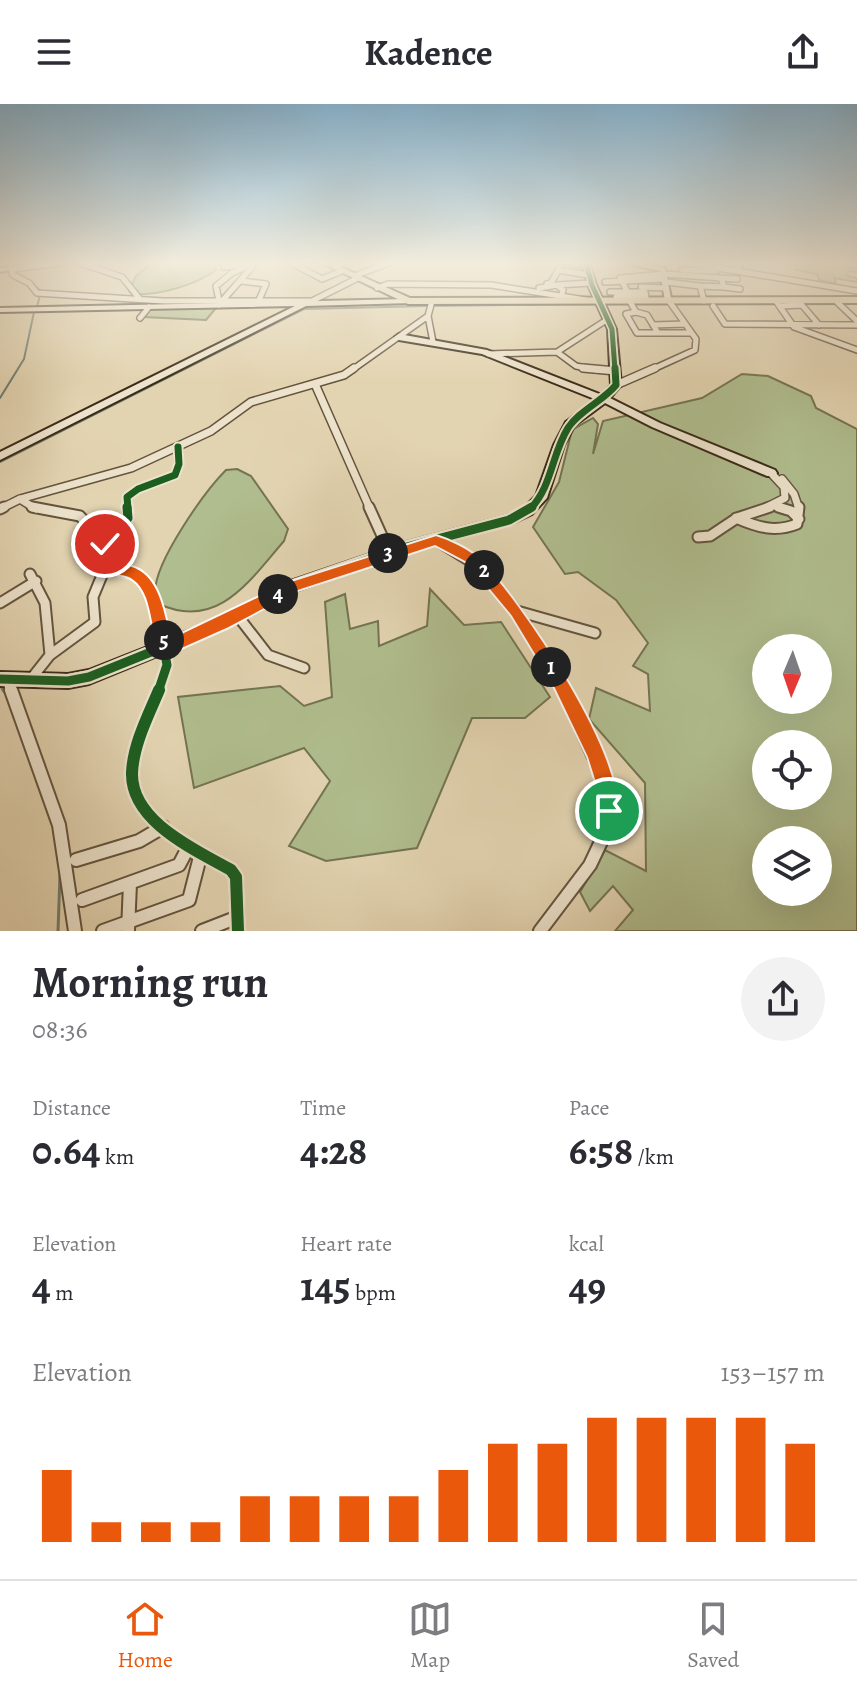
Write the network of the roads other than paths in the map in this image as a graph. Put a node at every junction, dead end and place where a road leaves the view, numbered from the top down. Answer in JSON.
{"nodes":[{"id":1,"x":432,"y":301,"type":"edge"},
{"id":2,"x":212,"y":302,"type":"edge"},
{"id":3,"x":220,"y":302,"type":"junction"},
{"id":4,"x":228,"y":302,"type":"edge"},
{"id":5,"x":378,"y":302,"type":"edge"},
{"id":6,"x":599,"y":302,"type":"edge"},
{"id":7,"x":628,"y":302,"type":"edge"},
{"id":8,"x":634,"y":302,"type":"edge"},
{"id":9,"x":662,"y":302,"type":"edge"},
{"id":10,"x":846,"y":302,"type":"edge"},
{"id":11,"x":306,"y":303,"type":"junction"},
{"id":12,"x":670,"y":303,"type":"junction"},
{"id":13,"x":709,"y":303,"type":"junction"},
{"id":14,"x":837,"y":303,"type":"junction"},
{"id":15,"x":778,"y":304,"type":"junction"},
{"id":16,"x":149,"y":307,"type":"junction"},
{"id":17,"x":0,"y":310,"type":"edge"},
{"id":18,"x":428,"y":316,"type":"junction"},
{"id":19,"x":141,"y":317,"type":"dead end"},
{"id":20,"x":608,"y":319,"type":"junction"},
{"id":21,"x":857,"y":323,"type":"edge"},
{"id":22,"x":685,"y":324,"type":"junction"},
{"id":23,"x":653,"y":325,"type":"junction"},
{"id":24,"x":791,"y":325,"type":"junction"},
{"id":25,"x":819,"y":325,"type":"junction"},
{"id":26,"x":658,"y":333,"type":"junction"},
{"id":27,"x":691,"y":333,"type":"junction"},
{"id":28,"x":399,"y":337,"type":"junction"},
{"id":29,"x":433,"y":342,"type":"junction"},
{"id":30,"x":857,"y":350,"type":"edge"},
{"id":31,"x":557,"y":352,"type":"junction"},
{"id":32,"x":488,"y":354,"type":"junction"},
{"id":33,"x":616,"y":371,"type":"junction"},
{"id":34,"x":315,"y":384,"type":"junction"},
{"id":35,"x":616,"y":385,"type":"junction"},
{"id":36,"x":604,"y":399,"type":"junction"},
{"id":37,"x":178,"y":447,"type":"junction"},
{"id":38,"x":0,"y":456,"type":"edge"},
{"id":39,"x":771,"y":473,"type":"junction"},
{"id":40,"x":20,"y":499,"type":"junction"},
{"id":41,"x":773,"y":506,"type":"junction"},
{"id":42,"x":0,"y":509,"type":"edge"},
{"id":43,"x":736,"y":518,"type":"junction"},
{"id":44,"x":799,"y":519,"type":"junction"},
{"id":45,"x":698,"y":537,"type":"dead end"},
{"id":46,"x":383,"y":538,"type":"junction"},
{"id":47,"x":436,"y":540,"type":"junction"},
{"id":48,"x":105,"y":544,"type":"junction"},
{"id":49,"x":403,"y":548,"type":"junction"},
{"id":50,"x":372,"y":559,"type":"junction"},
{"id":51,"x":105,"y":568,"type":"junction"},
{"id":52,"x":0,"y":603,"type":"edge"},
{"id":53,"x":516,"y":611,"type":"junction"},
{"id":54,"x":237,"y":615,"type":"junction"},
{"id":55,"x":595,"y":633,"type":"dead end"},
{"id":56,"x":166,"y":648,"type":"junction"},
{"id":57,"x":50,"y":655,"type":"junction"},
{"id":58,"x":304,"y":668,"type":"dead end"},
{"id":59,"x":2,"y":676,"type":"edge"},
{"id":60,"x":31,"y":679,"type":"junction"},
{"id":61,"x":163,"y":827,"type":"junction"},
{"id":62,"x":195,"y":850,"type":"junction"},
{"id":63,"x":76,"y":860,"type":"dead end"},
{"id":64,"x":130,"y":883,"type":"junction"},
{"id":65,"x":82,"y":900,"type":"dead end"},
{"id":66,"x":238,"y":924,"type":"edge"},
{"id":67,"x":129,"y":926,"type":"edge"},
{"id":68,"x":75,"y":931,"type":"edge"},
{"id":69,"x":103,"y":931,"type":"edge"},
{"id":70,"x":202,"y":931,"type":"edge"},
{"id":71,"x":540,"y":931,"type":"edge"}],
"edges":[{"from":1,"to":18,"type":"street"},
{"from":2,"to":3,"type":"street"},
{"from":3,"to":4,"type":"street"},
{"from":3,"to":11,"type":"street"},
{"from":3,"to":16,"type":"street"},
{"from":5,"to":11,"type":"street"},
{"from":6,"to":20,"type":"street"},
{"from":7,"to":26,"type":"street"},
{"from":8,"to":23,"type":"street"},
{"from":9,"to":12,"type":"main road"},
{"from":10,"to":14,"type":"main road"},
{"from":11,"to":38,"type":"street"},
{"from":12,"to":13,"type":"main road"},
{"from":12,"to":22,"type":"street"},
{"from":13,"to":15,"type":"main road"},
{"from":13,"to":24,"type":"street"},
{"from":14,"to":15,"type":"main road"},
{"from":14,"to":21,"type":"street"},
{"from":15,"to":24,"type":"street"},
{"from":15,"to":25,"type":"street"},
{"from":16,"to":17,"type":"street"},
{"from":16,"to":19,"type":"street"},
{"from":18,"to":28,"type":"street"},
{"from":18,"to":29,"type":"street"},
{"from":20,"to":31,"type":"street"},
{"from":20,"to":33,"type":"street"},
{"from":21,"to":25,"type":"street"},
{"from":22,"to":23,"type":"street"},
{"from":22,"to":27,"type":"street"},
{"from":23,"to":26,"type":"street"},
{"from":24,"to":25,"type":"street"},
{"from":24,"to":30,"type":"street"},
{"from":26,"to":27,"type":"street"},
{"from":27,"to":35,"type":"street"},
{"from":28,"to":29,"type":"street"},
{"from":28,"to":34,"type":"street"},
{"from":29,"to":32,"type":"street"},
{"from":31,"to":32,"type":"street"},
{"from":31,"to":33,"type":"street"},
{"from":32,"to":36,"type":"street"},
{"from":33,"to":35,"type":"street"},
{"from":34,"to":37,"type":"street"},
{"from":34,"to":46,"type":"street"},
{"from":35,"to":36,"type":"street"},
{"from":36,"to":39,"type":"street"},
{"from":36,"to":47,"type":"street"},
{"from":37,"to":40,"type":"street"},
{"from":37,"to":48,"type":"street"},
{"from":39,"to":41,"type":"street"},
{"from":39,"to":44,"type":"street"},
{"from":40,"to":42,"type":"street"},
{"from":40,"to":48,"type":"street"},
{"from":41,"to":43,"type":"street"},
{"from":41,"to":44,"type":"street"},
{"from":43,"to":44,"type":"street"},
{"from":43,"to":45,"type":"street"},
{"from":46,"to":49,"type":"street"},
{"from":46,"to":50,"type":"street"},
{"from":47,"to":49,"type":"street"},
{"from":47,"to":53,"type":"street"},
{"from":48,"to":51,"type":"street"},
{"from":49,"to":50,"type":"street"},
{"from":50,"to":54,"type":"street"},
{"from":51,"to":56,"type":"street"},
{"from":51,"to":57,"type":"street"},
{"from":52,"to":57,"type":"street"},
{"from":53,"to":55,"type":"street"},
{"from":53,"to":71,"type":"street"},
{"from":54,"to":56,"type":"street"},
{"from":54,"to":58,"type":"street"},
{"from":56,"to":60,"type":"street"},
{"from":56,"to":61,"type":"street"},
{"from":57,"to":60,"type":"street"},
{"from":59,"to":60,"type":"street"},
{"from":59,"to":68,"type":"street"},
{"from":61,"to":62,"type":"street"},
{"from":61,"to":63,"type":"street"},
{"from":62,"to":64,"type":"street"},
{"from":62,"to":66,"type":"street"},
{"from":62,"to":67,"type":"street"},
{"from":64,"to":65,"type":"street"},
{"from":64,"to":67,"type":"street"},
{"from":66,"to":70,"type":"street"},
{"from":67,"to":69,"type":"street"}]}
